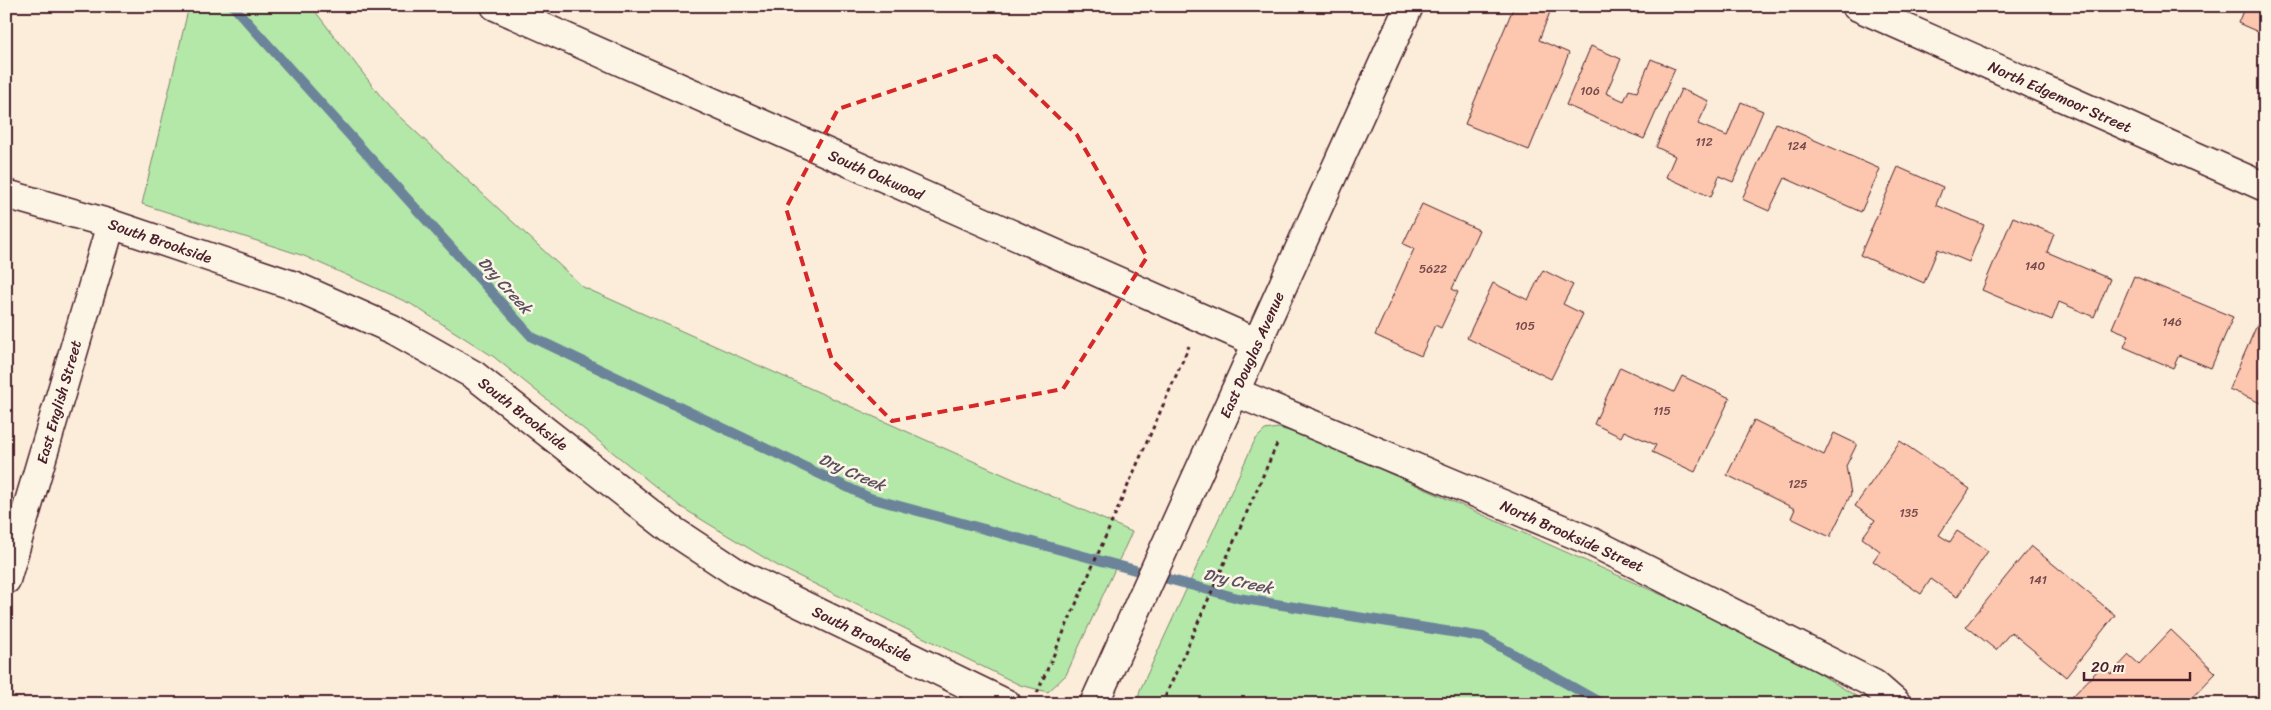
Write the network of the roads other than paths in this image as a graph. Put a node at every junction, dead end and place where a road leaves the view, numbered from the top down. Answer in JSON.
{"nodes":[{"id":1,"x":495,"y":6,"type":"edge"},
{"id":2,"x":1409,"y":6,"type":"edge"},
{"id":3,"x":1856,"y":6,"type":"edge"},
{"id":4,"x":2265,"y":187,"type":"edge"},
{"id":5,"x":6,"y":194,"type":"edge"},
{"id":6,"x":111,"y":224,"type":"junction"},
{"id":7,"x":1258,"y":343,"type":"junction"},
{"id":8,"x":1235,"y":392,"type":"junction"},
{"id":9,"x":6,"y":580,"type":"edge"},
{"id":10,"x":1007,"y":704,"type":"edge"},
{"id":11,"x":1094,"y":704,"type":"edge"},
{"id":12,"x":1897,"y":704,"type":"edge"}],
"edges":[{"from":1,"to":7,"type":"street","name":"South Oakwood"},
{"from":2,"to":7,"type":"street","name":"East Douglas Avenue"},
{"from":3,"to":4,"type":"street","name":"North Edgemoor Street"},
{"from":5,"to":6,"type":"street","name":"South Brookside"},
{"from":6,"to":9,"type":"street","name":"East English Street"},
{"from":6,"to":10,"type":"street","name":"South Brookside"},
{"from":7,"to":8,"type":"street","name":"East Douglas Avenue"},
{"from":8,"to":11,"type":"street","name":"East Douglas Avenue"},
{"from":8,"to":12,"type":"street","name":"North Brookside Street"}]}
